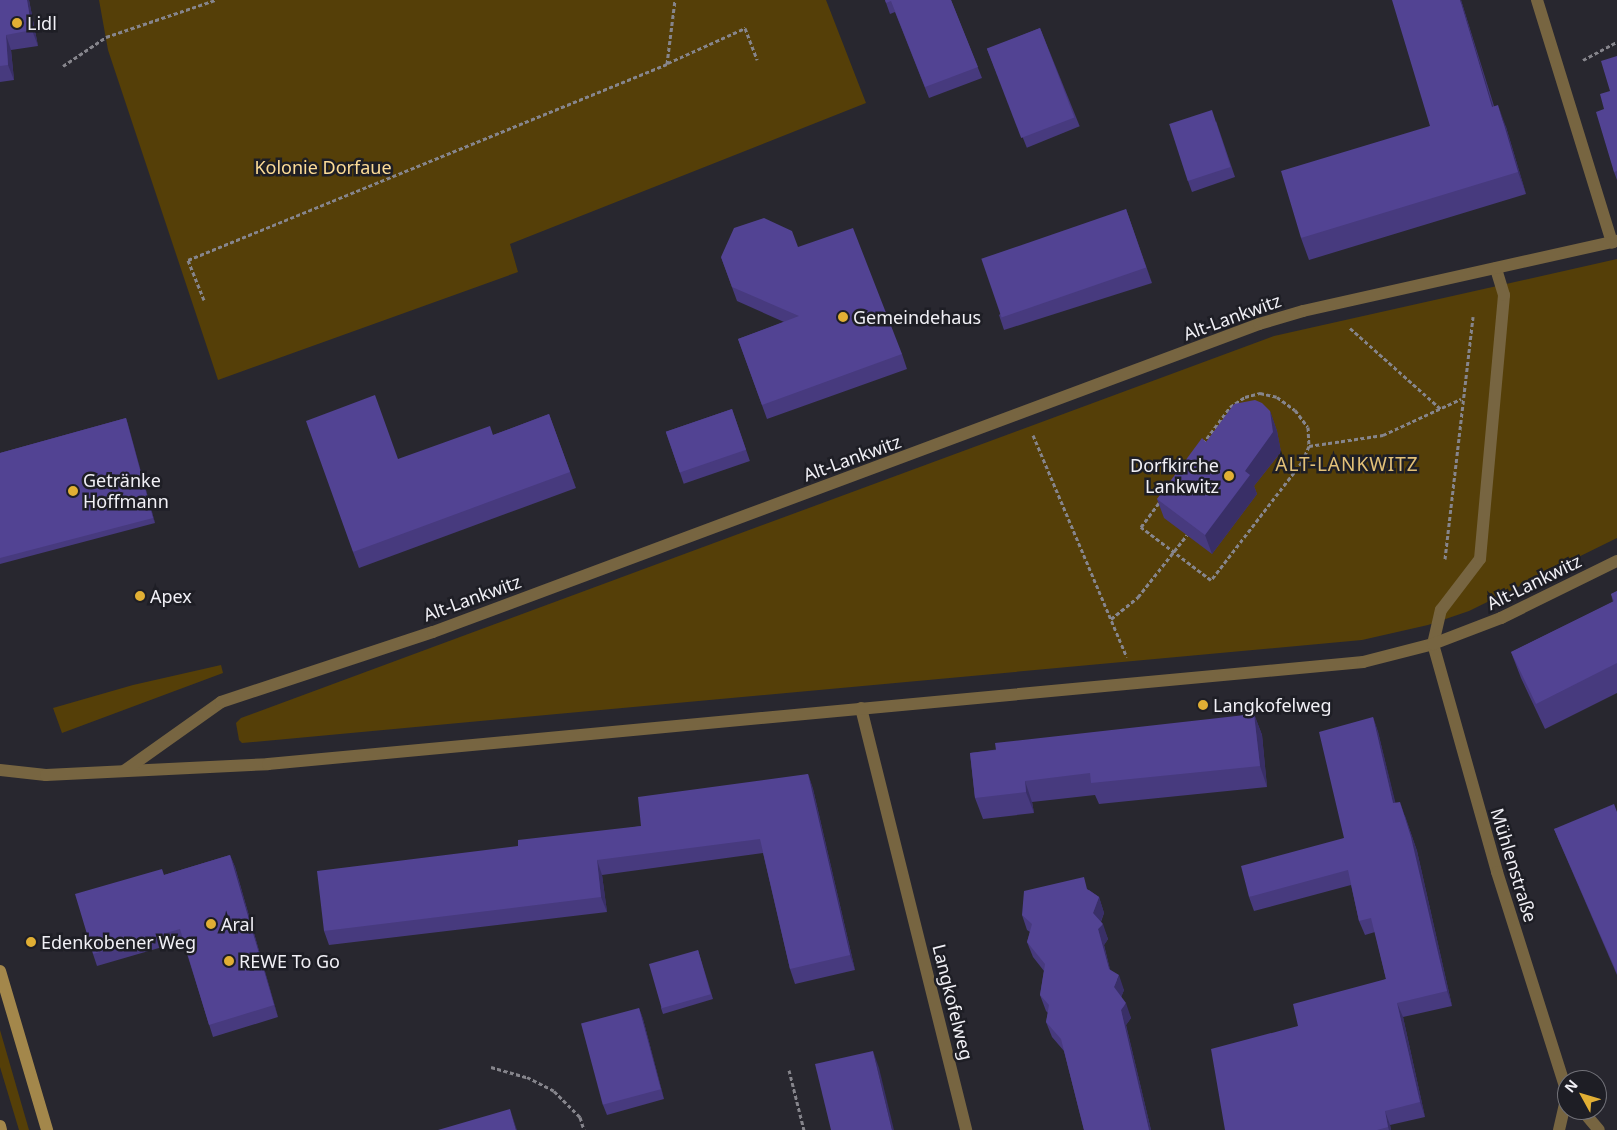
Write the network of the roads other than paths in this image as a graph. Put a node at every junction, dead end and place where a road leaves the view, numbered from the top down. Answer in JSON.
{"nodes":[{"id":1,"x":1538,"y":0,"type":"edge"},
{"id":2,"x":1614,"y":242,"type":"edge"},
{"id":3,"x":1496,"y":268,"type":"junction"},
{"id":4,"x":1617,"y":561,"type":"edge"},
{"id":5,"x":1433,"y":644,"type":"junction"},
{"id":6,"x":861,"y":708,"type":"junction"},
{"id":7,"x":0,"y":770,"type":"edge"},
{"id":8,"x":124,"y":771,"type":"junction"},
{"id":9,"x":0,"y":971,"type":"edge"},
{"id":10,"x":1560,"y":1070,"type":"edge"},
{"id":11,"x":1590,"y":1120,"type":"edge"},
{"id":12,"x":48,"y":1130,"type":"edge"},
{"id":13,"x":966,"y":1130,"type":"edge"},
{"id":14,"x":1599,"y":1130,"type":"edge"}],
"edges":[{"from":1,"to":2,"type":"street"},
{"from":2,"to":3,"type":"street","name":"Alt-Lankwitz"},
{"from":3,"to":5,"type":"street"},
{"from":3,"to":8,"type":"street","name":"Alt-Lankwitz"},
{"from":4,"to":5,"type":"street","name":"Alt-Lankwitz"},
{"from":5,"to":6,"type":"street","name":"Alt-Lankwitz"},
{"from":5,"to":10,"type":"street","name":"Mühlenstraße"},
{"from":6,"to":8,"type":"street","name":"Alt-Lankwitz"},
{"from":6,"to":13,"type":"street","name":"Langkofelweg"},
{"from":7,"to":8,"type":"street","name":"Alt-Lankwitz"},
{"from":9,"to":12,"type":"main road"},
{"from":11,"to":14,"type":"street"}]}
